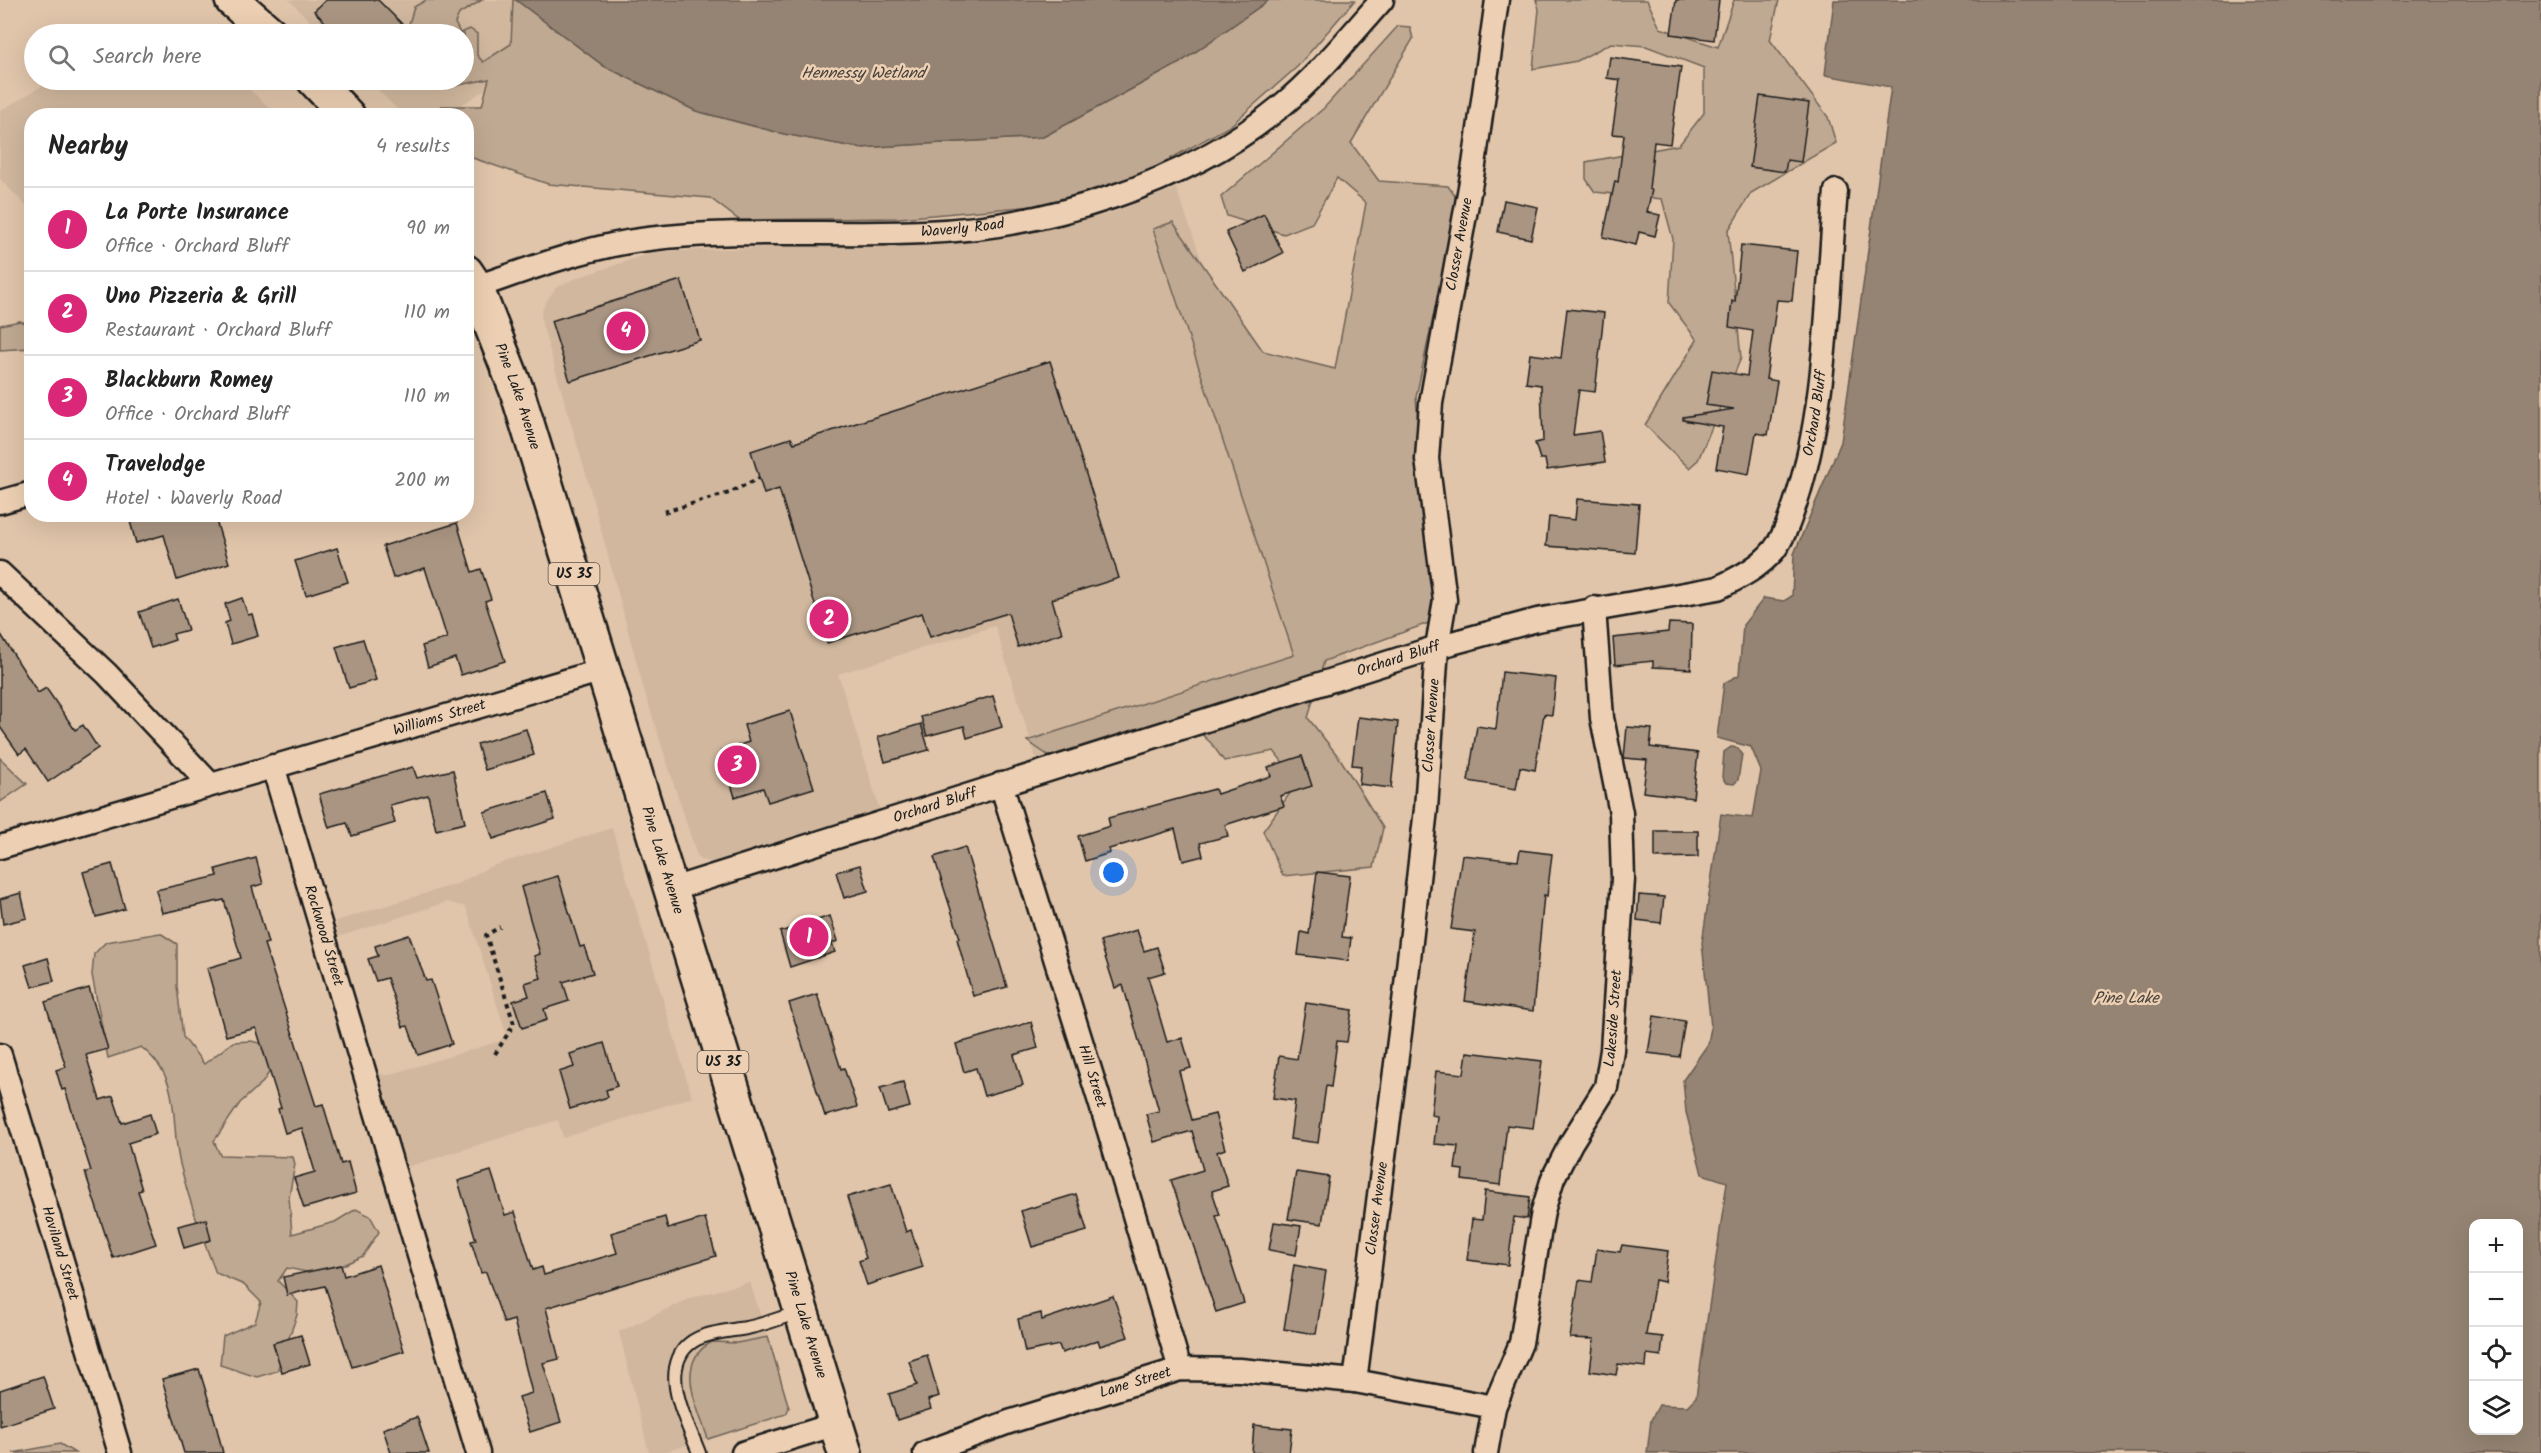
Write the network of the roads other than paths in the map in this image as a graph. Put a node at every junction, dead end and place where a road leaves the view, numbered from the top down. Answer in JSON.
{"nodes":[{"id":1,"x":1382,"y":0,"type":"edge"},
{"id":2,"x":1497,"y":0,"type":"edge"},
{"id":3,"x":236,"y":1,"type":"edge"},
{"id":4,"x":260,"y":24,"type":"edge"},
{"id":5,"x":323,"y":90,"type":"edge"},
{"id":6,"x":340,"y":108,"type":"edge"},
{"id":7,"x":1836,"y":191,"type":"dead end"},
{"id":8,"x":474,"y":278,"type":"edge"},
{"id":9,"x":474,"y":286,"type":"edge"},
{"id":10,"x":24,"y":495,"type":"edge"},
{"id":11,"x":0,"y":502,"type":"edge"},
{"id":12,"x":0,"y":573,"type":"edge"},
{"id":13,"x":1594,"y":608,"type":"junction"},
{"id":14,"x":1437,"y":647,"type":"junction"},
{"id":15,"x":603,"y":670,"type":"junction"},
{"id":16,"x":273,"y":766,"type":"junction"},
{"id":17,"x":210,"y":784,"type":"junction"},
{"id":18,"x":1001,"y":784,"type":"junction"},
{"id":19,"x":0,"y":847,"type":"edge"},
{"id":20,"x":669,"y":890,"type":"junction"},
{"id":21,"x":0,"y":1054,"type":"edge"},
{"id":22,"x":801,"y":1312,"type":"junction"},
{"id":23,"x":1180,"y":1369,"type":"junction"},
{"id":24,"x":1355,"y":1381,"type":"junction"},
{"id":25,"x":1494,"y":1407,"type":"junction"},
{"id":26,"x":840,"y":1438,"type":"edge"},
{"id":27,"x":120,"y":1453,"type":"edge"},
{"id":28,"x":478,"y":1453,"type":"edge"},
{"id":29,"x":699,"y":1453,"type":"edge"},
{"id":30,"x":743,"y":1453,"type":"edge"},
{"id":31,"x":925,"y":1453,"type":"edge"},
{"id":32,"x":1486,"y":1453,"type":"edge"}],
"edges":[{"from":1,"to":8,"type":"street","name":"Waverly Road"},
{"from":2,"to":14,"type":"street","name":"Closser Avenue"},
{"from":3,"to":4,"type":"main road"},
{"from":5,"to":6,"type":"main road"},
{"from":7,"to":13,"type":"street","name":"Orchard Bluff"},
{"from":9,"to":15,"type":"main road","name":"Pine Lake Avenue","number":"US 35"},
{"from":10,"to":11,"type":"street"},
{"from":12,"to":17,"type":"street"},
{"from":13,"to":14,"type":"street","name":"Orchard Bluff"},
{"from":13,"to":25,"type":"street","name":"Lakeside Street"},
{"from":14,"to":18,"type":"street","name":"Orchard Bluff"},
{"from":14,"to":24,"type":"street","name":"Closser Avenue"},
{"from":15,"to":16,"type":"street","name":"Williams Street"},
{"from":15,"to":20,"type":"main road","name":"Pine Lake Avenue","number":"US 35"},
{"from":16,"to":17,"type":"street"},
{"from":16,"to":28,"type":"street","name":"Rockwood Street"},
{"from":17,"to":19,"type":"street"},
{"from":18,"to":20,"type":"street","name":"Orchard Bluff"},
{"from":18,"to":23,"type":"street","name":"Hill Street"},
{"from":20,"to":22,"type":"main road","name":"Pine Lake Avenue","number":"US 35"},
{"from":21,"to":27,"type":"street","name":"Haviland Street"},
{"from":22,"to":26,"type":"main road","name":"Pine Lake Avenue","number":"US 35"},
{"from":22,"to":29,"type":"lane"},
{"from":23,"to":24,"type":"street","name":"Lane Street"},
{"from":23,"to":31,"type":"street","name":"Lane Street"},
{"from":24,"to":25,"type":"street"},
{"from":25,"to":32,"type":"street","name":"Lakeside Street"},
{"from":26,"to":30,"type":"street"}]}
